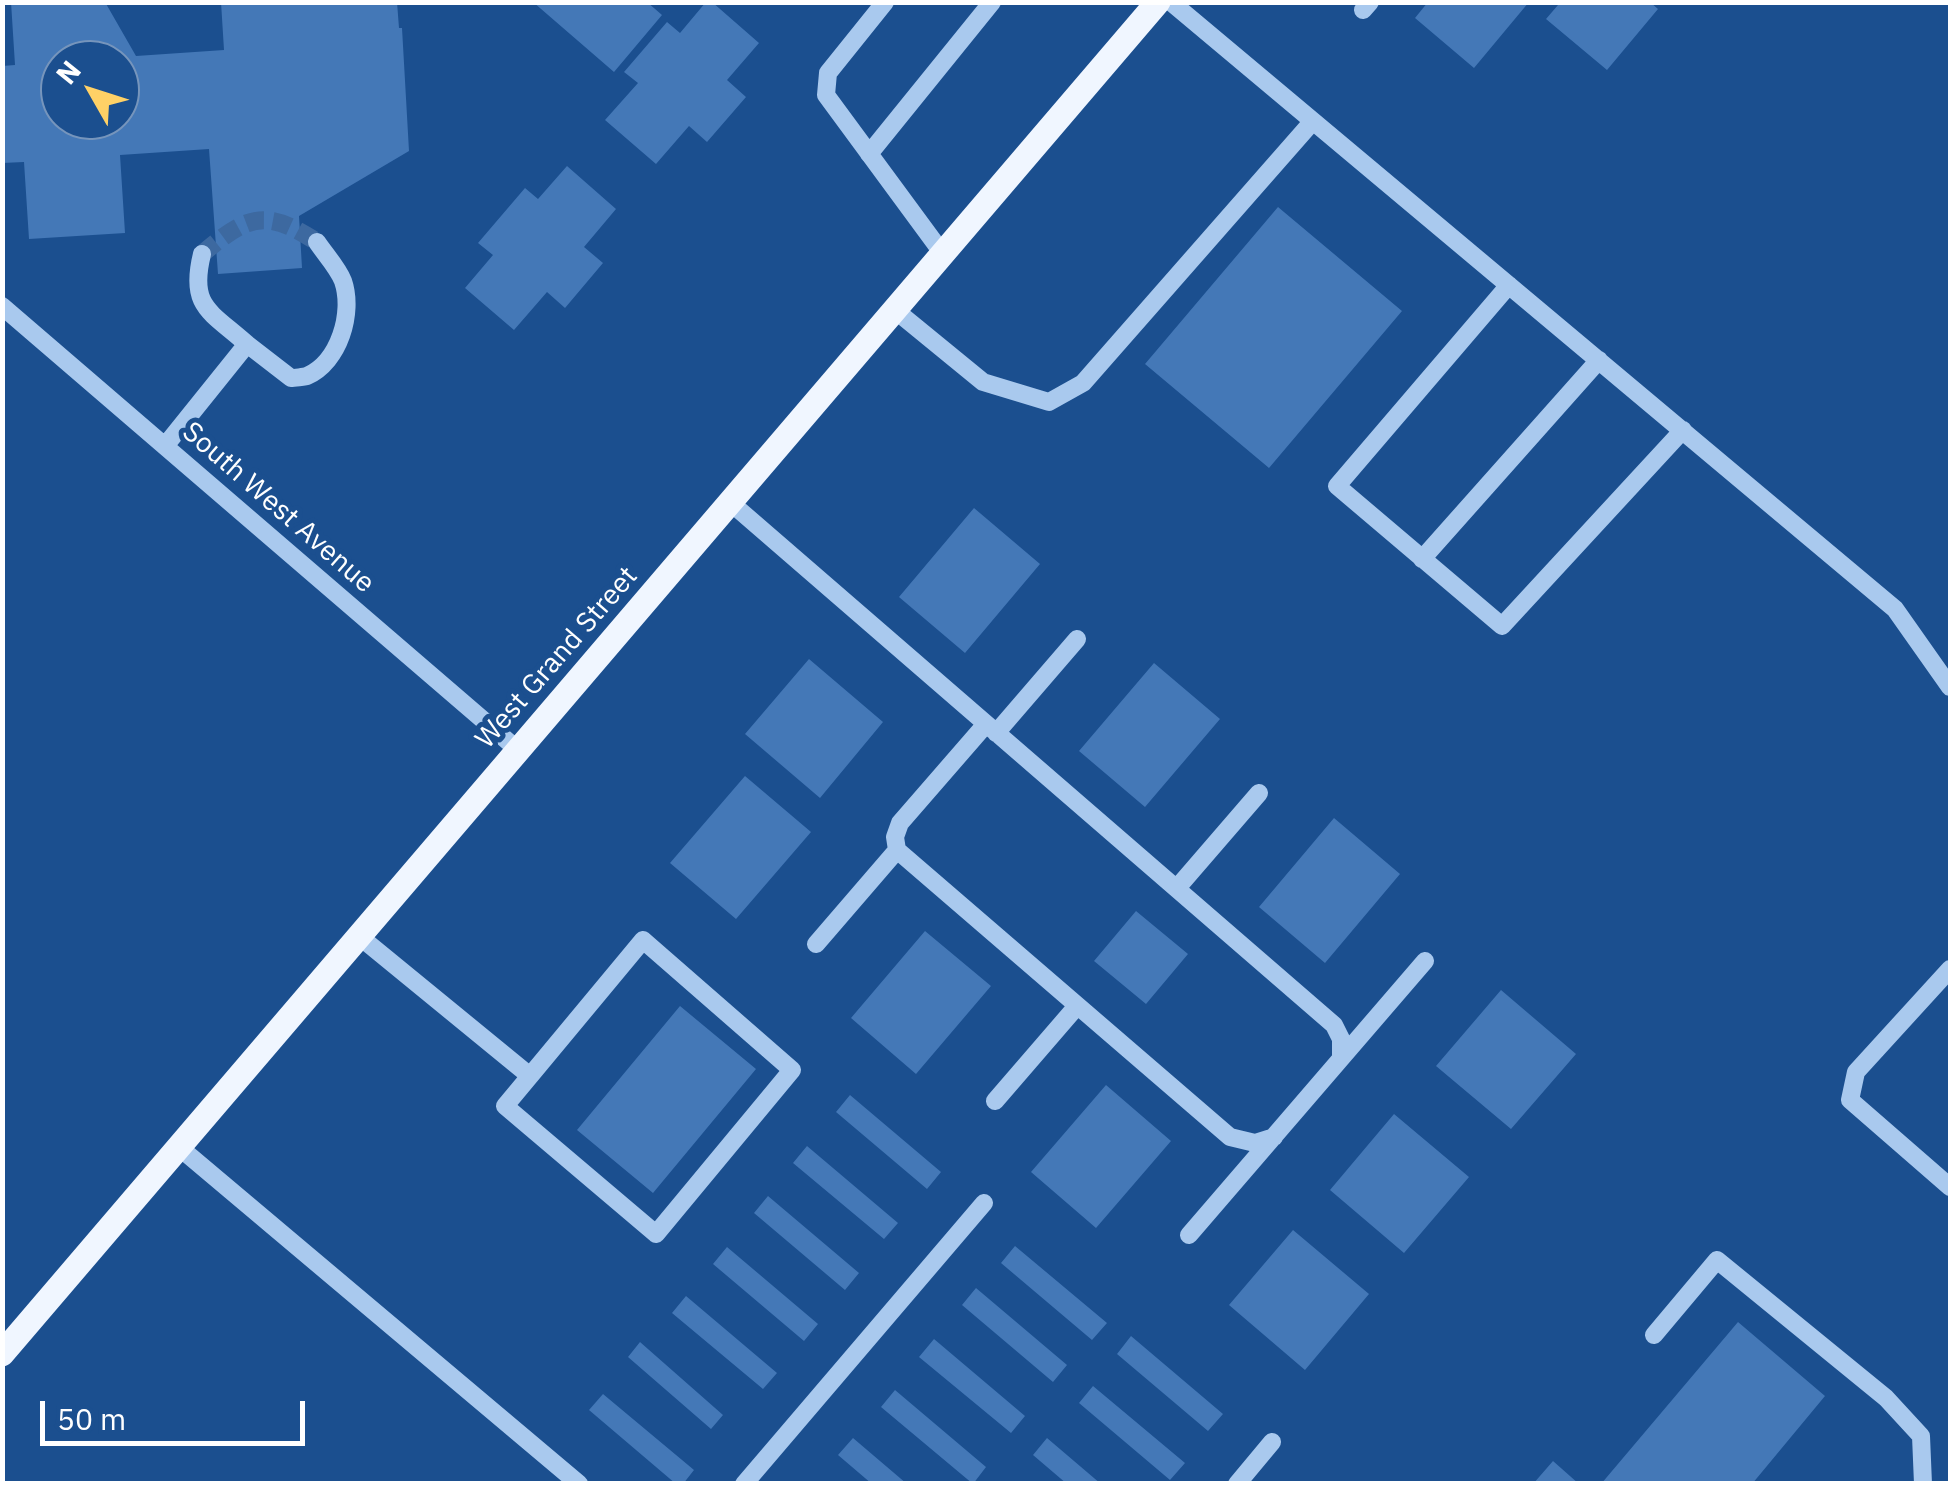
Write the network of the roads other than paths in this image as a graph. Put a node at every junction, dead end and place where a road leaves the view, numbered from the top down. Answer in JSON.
{"nodes":[{"id":1,"x":885,"y":2,"type":"edge"},
{"id":2,"x":992,"y":2,"type":"edge"},
{"id":3,"x":1159,"y":3,"type":"edge"},
{"id":4,"x":1313,"y":121,"type":"junction"},
{"id":5,"x":869,"y":154,"type":"junction"},
{"id":6,"x":317,"y":242,"type":"tunnel mouth"},
{"id":7,"x":202,"y":254,"type":"dead end"},
{"id":8,"x":944,"y":254,"type":"junction"},
{"id":9,"x":1508,"y":285,"type":"junction"},
{"id":10,"x":2,"y":306,"type":"edge"},
{"id":11,"x":895,"y":310,"type":"junction"},
{"id":12,"x":247,"y":344,"type":"junction"},
{"id":13,"x":1599,"y":360,"type":"junction"},
{"id":14,"x":1683,"y":430,"type":"junction"},
{"id":15,"x":164,"y":446,"type":"junction"},
{"id":16,"x":730,"y":502,"type":"junction"},
{"id":17,"x":1422,"y":559,"type":"junction"},
{"id":18,"x":1077,"y":639,"type":"dead end"},
{"id":19,"x":1950,"y":687,"type":"edge"},
{"id":20,"x":991,"y":729,"type":"junction"},
{"id":21,"x":518,"y":750,"type":"junction"},
{"id":22,"x":1259,"y":793,"type":"dead end"},
{"id":23,"x":897,"y":850,"type":"junction"},
{"id":24,"x":1177,"y":888,"type":"junction"},
{"id":25,"x":359,"y":936,"type":"junction"},
{"id":26,"x":816,"y":944,"type":"dead end"},
{"id":27,"x":1426,"y":961,"type":"dead end"},
{"id":28,"x":1950,"y":969,"type":"edge"},
{"id":29,"x":1077,"y":1006,"type":"junction"},
{"id":30,"x":1341,"y":1058,"type":"junction"},
{"id":31,"x":530,"y":1076,"type":"junction"},
{"id":32,"x":994,"y":1101,"type":"dead end"},
{"id":33,"x":1274,"y":1137,"type":"junction"},
{"id":34,"x":179,"y":1147,"type":"junction"},
{"id":35,"x":1950,"y":1187,"type":"edge"},
{"id":36,"x":984,"y":1203,"type":"dead end"},
{"id":37,"x":1189,"y":1236,"type":"dead end"},
{"id":38,"x":1654,"y":1335,"type":"dead end"},
{"id":39,"x":2,"y":1354,"type":"edge"},
{"id":40,"x":1272,"y":1442,"type":"dead end"},
{"id":41,"x":579,"y":1484,"type":"edge"},
{"id":42,"x":744,"y":1484,"type":"edge"},
{"id":43,"x":1237,"y":1484,"type":"edge"},
{"id":44,"x":1922,"y":1484,"type":"edge"}],
"edges":[{"from":1,"to":5,"type":"street"},
{"from":2,"to":5,"type":"street"},
{"from":3,"to":4,"type":"street"},
{"from":3,"to":8,"type":"main road","name":"West Grand Street"},
{"from":4,"to":9,"type":"street"},
{"from":4,"to":11,"type":"street"},
{"from":5,"to":8,"type":"street"},
{"from":6,"to":12,"type":"street"},
{"from":7,"to":12,"type":"street"},
{"from":8,"to":11,"type":"main road","name":"West Grand Street"},
{"from":9,"to":13,"type":"street"},
{"from":9,"to":17,"type":"street"},
{"from":10,"to":15,"type":"street","name":"South West Avenue"},
{"from":11,"to":16,"type":"main road","name":"West Grand Street"},
{"from":12,"to":15,"type":"street"},
{"from":13,"to":14,"type":"street"},
{"from":13,"to":17,"type":"street"},
{"from":14,"to":17,"type":"street"},
{"from":14,"to":19,"type":"street"},
{"from":15,"to":21,"type":"street","name":"South West Avenue"},
{"from":16,"to":20,"type":"street"},
{"from":16,"to":21,"type":"main road","name":"West Grand Street"},
{"from":18,"to":20,"type":"street"},
{"from":20,"to":23,"type":"street"},
{"from":20,"to":24,"type":"street"},
{"from":21,"to":25,"type":"main road","name":"West Grand Street"},
{"from":22,"to":24,"type":"street"},
{"from":23,"to":26,"type":"street"},
{"from":23,"to":29,"type":"street"},
{"from":24,"to":30,"type":"street"},
{"from":25,"to":31,"type":"street"},
{"from":25,"to":34,"type":"main road","name":"West Grand Street"},
{"from":27,"to":30,"type":"street"},
{"from":28,"to":35,"type":"street"},
{"from":29,"to":32,"type":"street"},
{"from":29,"to":33,"type":"street"},
{"from":30,"to":33,"type":"street"},
{"from":31,"to":31,"type":"street"},
{"from":33,"to":37,"type":"street"},
{"from":34,"to":39,"type":"main road","name":"West Grand Street"},
{"from":34,"to":41,"type":"street"},
{"from":36,"to":42,"type":"street"},
{"from":38,"to":44,"type":"street"},
{"from":40,"to":43,"type":"street"}]}
